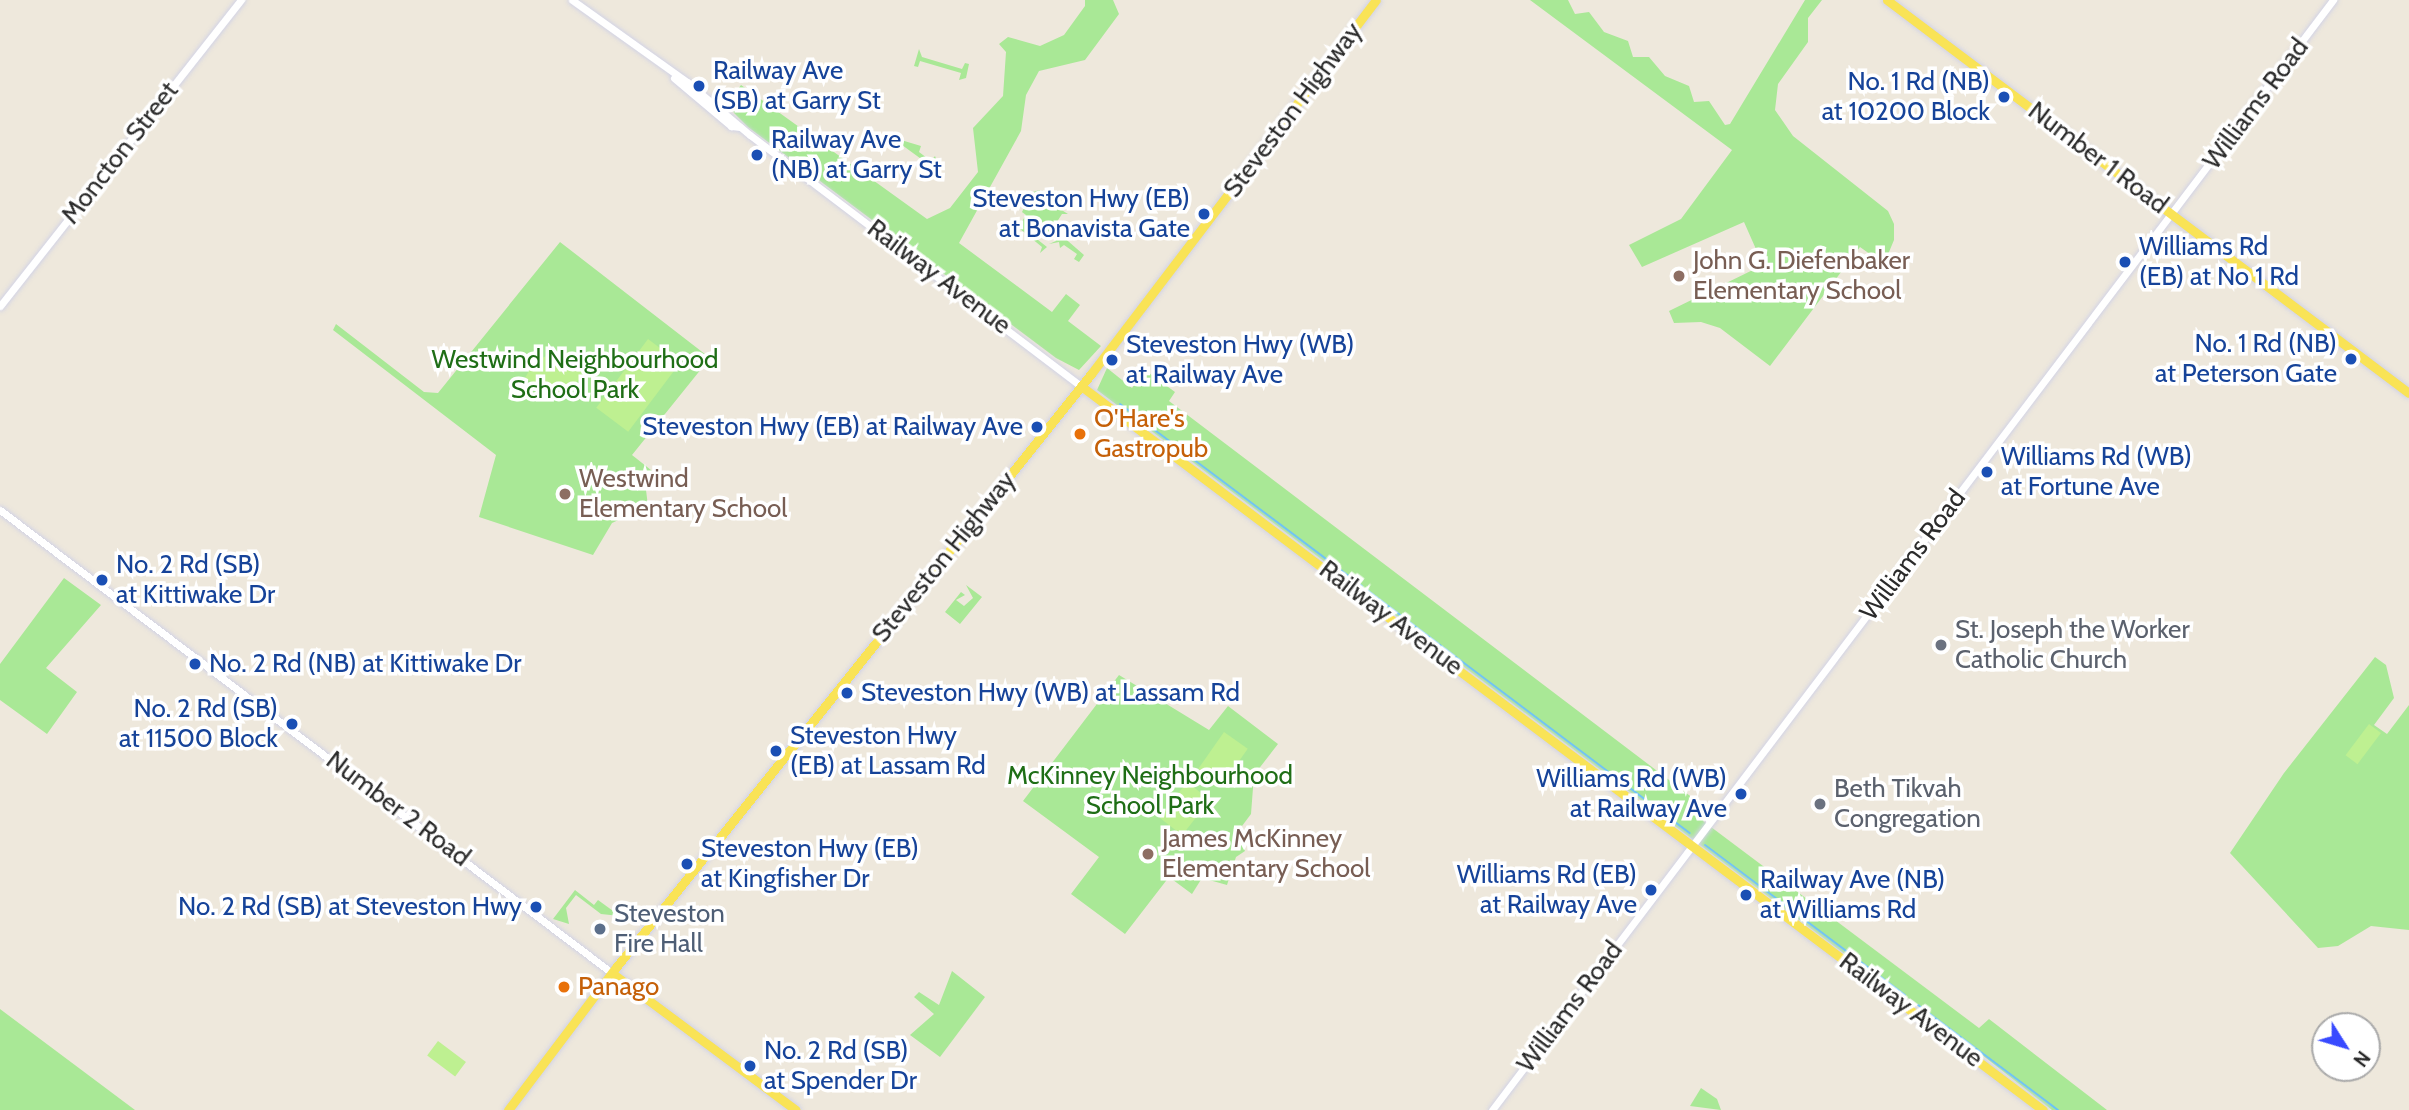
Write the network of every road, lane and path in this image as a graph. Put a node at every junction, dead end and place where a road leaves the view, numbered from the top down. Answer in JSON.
{"nodes":[{"id":1,"x":241,"y":0,"type":"edge"},
{"id":2,"x":572,"y":0,"type":"edge"},
{"id":3,"x":1376,"y":0,"type":"edge"},
{"id":4,"x":1886,"y":0,"type":"edge"},
{"id":5,"x":2333,"y":0,"type":"edge"},
{"id":6,"x":2173,"y":213,"type":"junction"},
{"id":7,"x":0,"y":306,"type":"edge"},
{"id":8,"x":1082,"y":386,"type":"junction"},
{"id":9,"x":2409,"y":393,"type":"edge"},
{"id":10,"x":0,"y":510,"type":"edge"},
{"id":11,"x":1693,"y":845,"type":"junction"},
{"id":12,"x":612,"y":973,"type":"junction"},
{"id":13,"x":508,"y":1110,"type":"edge"},
{"id":14,"x":796,"y":1110,"type":"edge"},
{"id":15,"x":1492,"y":1110,"type":"edge"},
{"id":16,"x":2043,"y":1110,"type":"edge"}],
"edges":[{"from":1,"to":7,"type":"street","name":"Moncton Street"},
{"from":2,"to":8,"type":"street","name":"Railway Avenue"},
{"from":3,"to":8,"type":"main road","name":"Steveston Highway"},
{"from":4,"to":6,"type":"main road","name":"Number 1 Road"},
{"from":5,"to":6,"type":"street","name":"Williams Road"},
{"from":6,"to":9,"type":"main road","name":"Number 1 Road"},
{"from":6,"to":11,"type":"street","name":"Williams Road"},
{"from":8,"to":11,"type":"main road","name":"Railway Avenue"},
{"from":8,"to":12,"type":"main road","name":"Steveston Highway"},
{"from":10,"to":12,"type":"street","name":"Number 2 Road"},
{"from":11,"to":15,"type":"street","name":"Williams Road"},
{"from":11,"to":16,"type":"main road","name":"Railway Avenue"},
{"from":12,"to":13,"type":"main road","name":"Steveston Highway"},
{"from":12,"to":14,"type":"main road","name":"Number 2 Road"}]}
